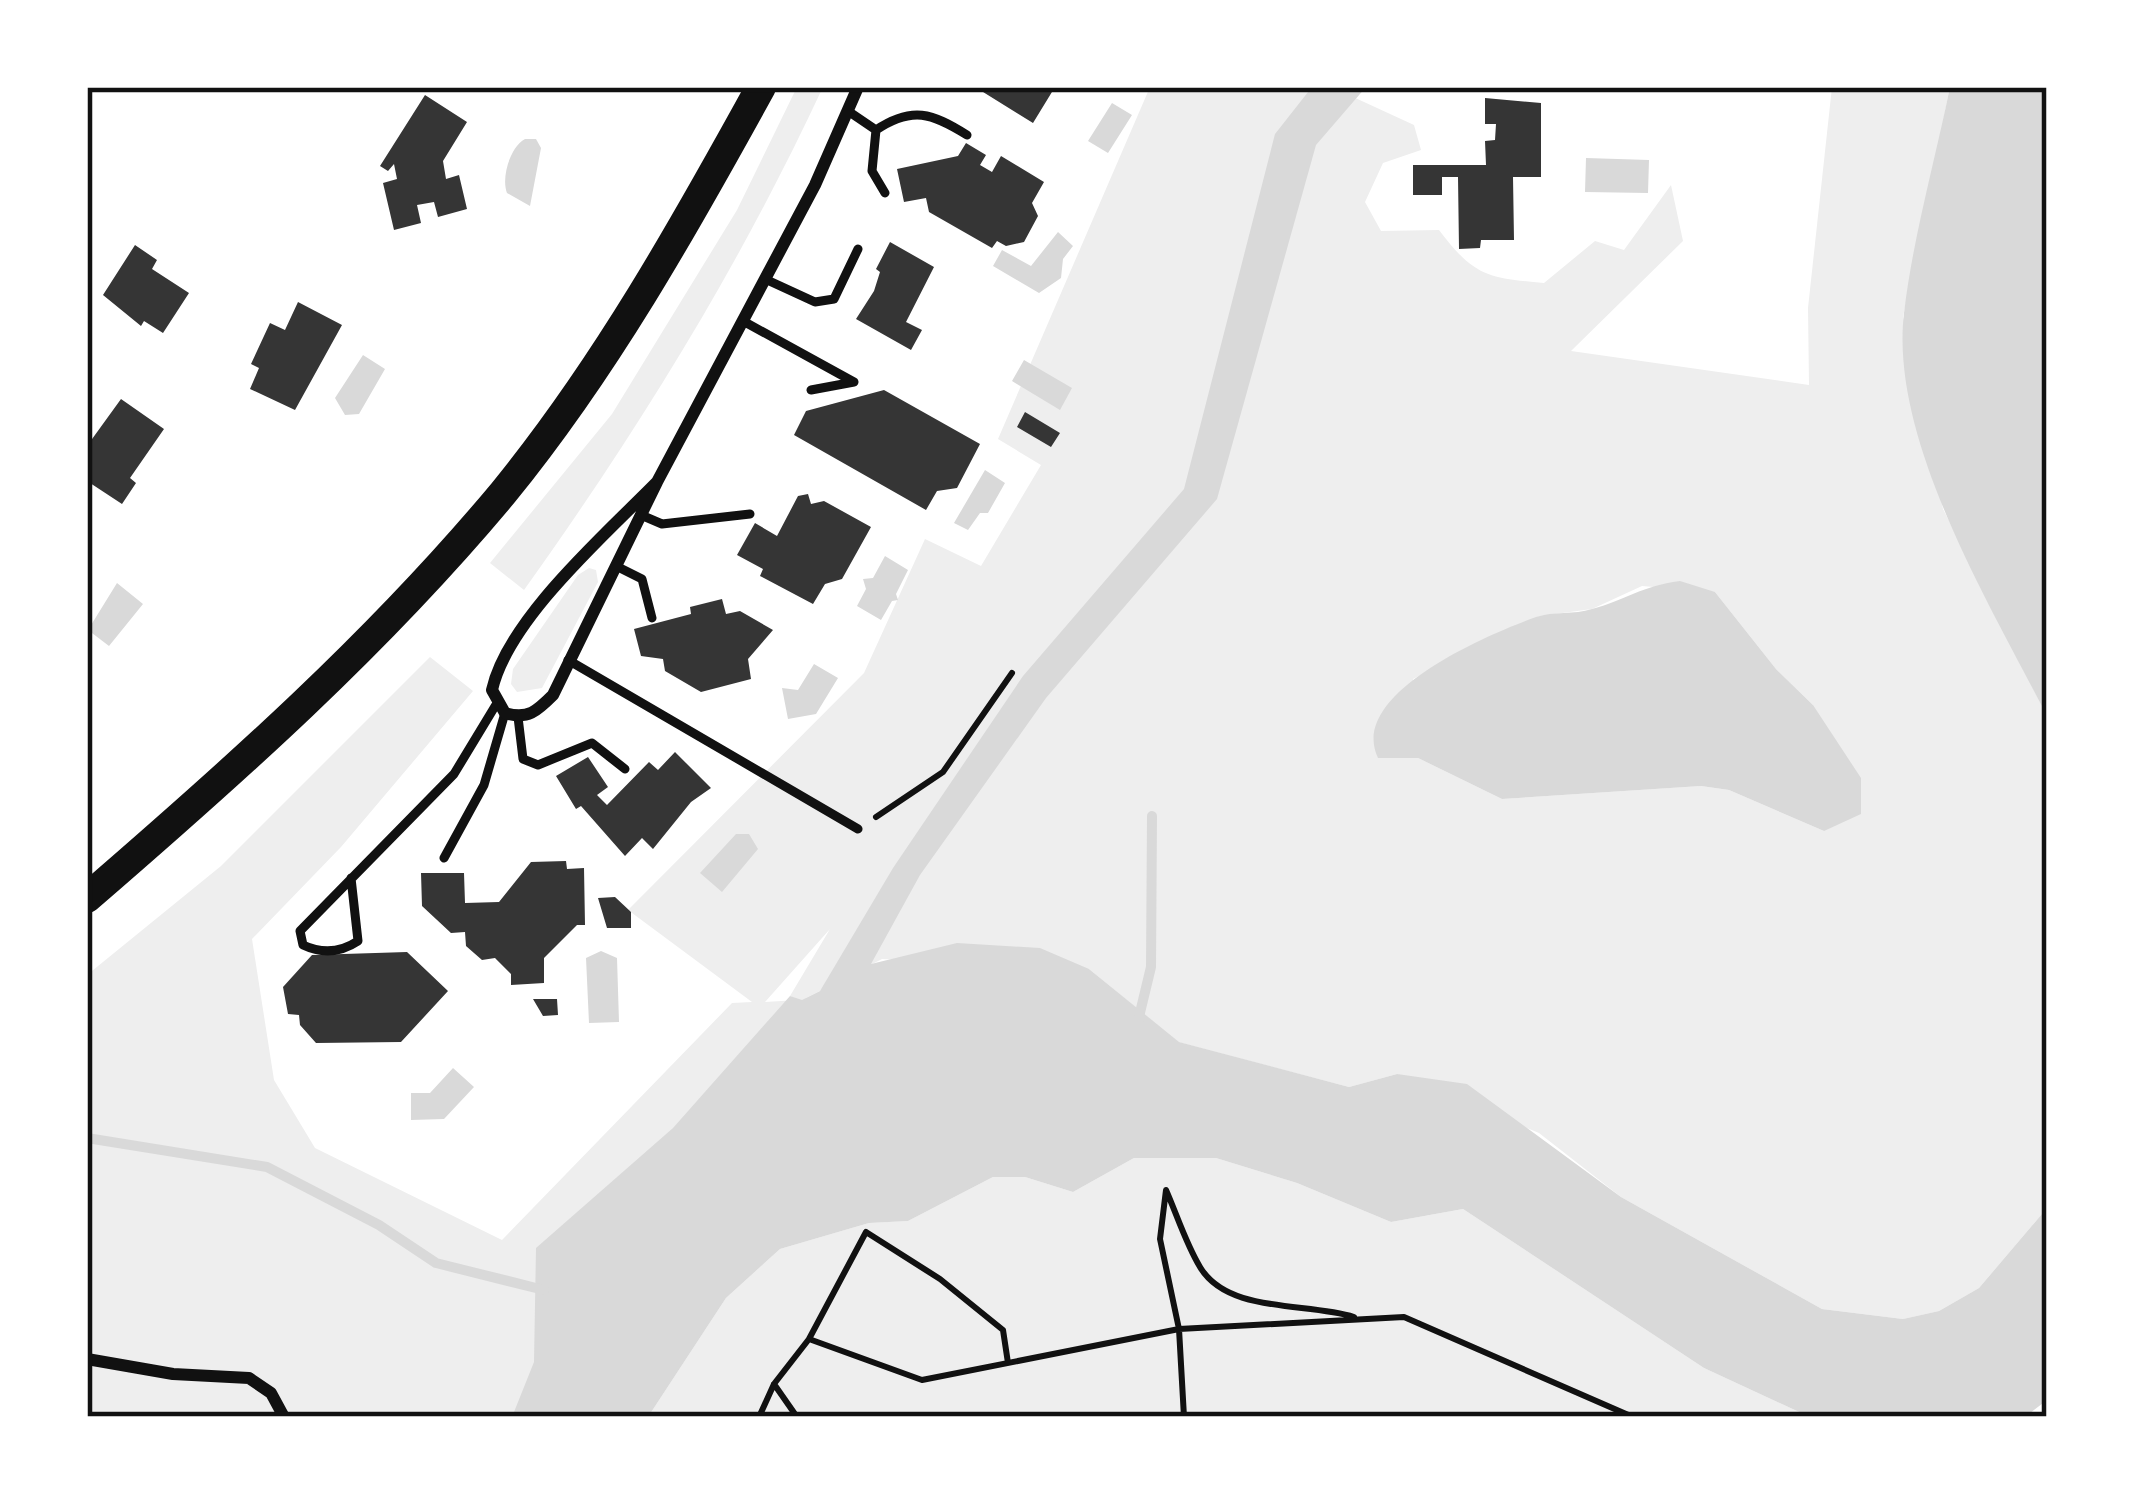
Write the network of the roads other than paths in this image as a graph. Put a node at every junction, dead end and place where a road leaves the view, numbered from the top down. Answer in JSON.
{"nodes":[{"id":1,"x":761,"y":87,"type":"edge"},
{"id":2,"x":858,"y":87,"type":"edge"},
{"id":3,"x":848,"y":111,"type":"junction"},
{"id":4,"x":876,"y":130,"type":"junction"},
{"id":5,"x":967,"y":135,"type":"dead end"},
{"id":6,"x":885,"y":193,"type":"dead end"},
{"id":7,"x":858,"y":249,"type":"dead end"},
{"id":8,"x":765,"y":279,"type":"junction"},
{"id":9,"x":743,"y":320,"type":"junction"},
{"id":10,"x":811,"y":390,"type":"dead end"},
{"id":11,"x":657,"y":482,"type":"junction"},
{"id":12,"x":750,"y":514,"type":"dead end"},
{"id":13,"x":641,"y":515,"type":"junction"},
{"id":14,"x":616,"y":566,"type":"junction"},
{"id":15,"x":652,"y":618,"type":"dead end"},
{"id":16,"x":568,"y":660,"type":"junction"},
{"id":17,"x":507,"y":711,"type":"junction"},
{"id":18,"x":625,"y":769,"type":"dead end"},
{"id":19,"x":858,"y":829,"type":"road end"},
{"id":20,"x":444,"y":857,"type":"dead end"},
{"id":21,"x":351,"y":878,"type":"junction"},
{"id":22,"x":87,"y":898,"type":"edge"},
{"id":23,"x":87,"y":1359,"type":"edge"},
{"id":24,"x":284,"y":1417,"type":"edge"}],
"edges":[{"from":1,"to":22,"type":"main road"},
{"from":2,"to":3,"type":"street"},
{"from":3,"to":4,"type":"lane"},
{"from":3,"to":8,"type":"street"},
{"from":4,"to":5,"type":"lane"},
{"from":4,"to":6,"type":"lane"},
{"from":7,"to":8,"type":"lane"},
{"from":8,"to":9,"type":"street"},
{"from":9,"to":10,"type":"lane"},
{"from":9,"to":11,"type":"street"},
{"from":11,"to":13,"type":"street"},
{"from":11,"to":17,"type":"street"},
{"from":12,"to":13,"type":"lane"},
{"from":13,"to":14,"type":"street"},
{"from":14,"to":15,"type":"lane"},
{"from":14,"to":16,"type":"street"},
{"from":16,"to":17,"type":"street"},
{"from":16,"to":19,"type":"lane"},
{"from":17,"to":18,"type":"lane"},
{"from":17,"to":20,"type":"lane"},
{"from":17,"to":21,"type":"lane"},
{"from":21,"to":21,"type":"lane"},
{"from":23,"to":24,"type":"street"}]}
